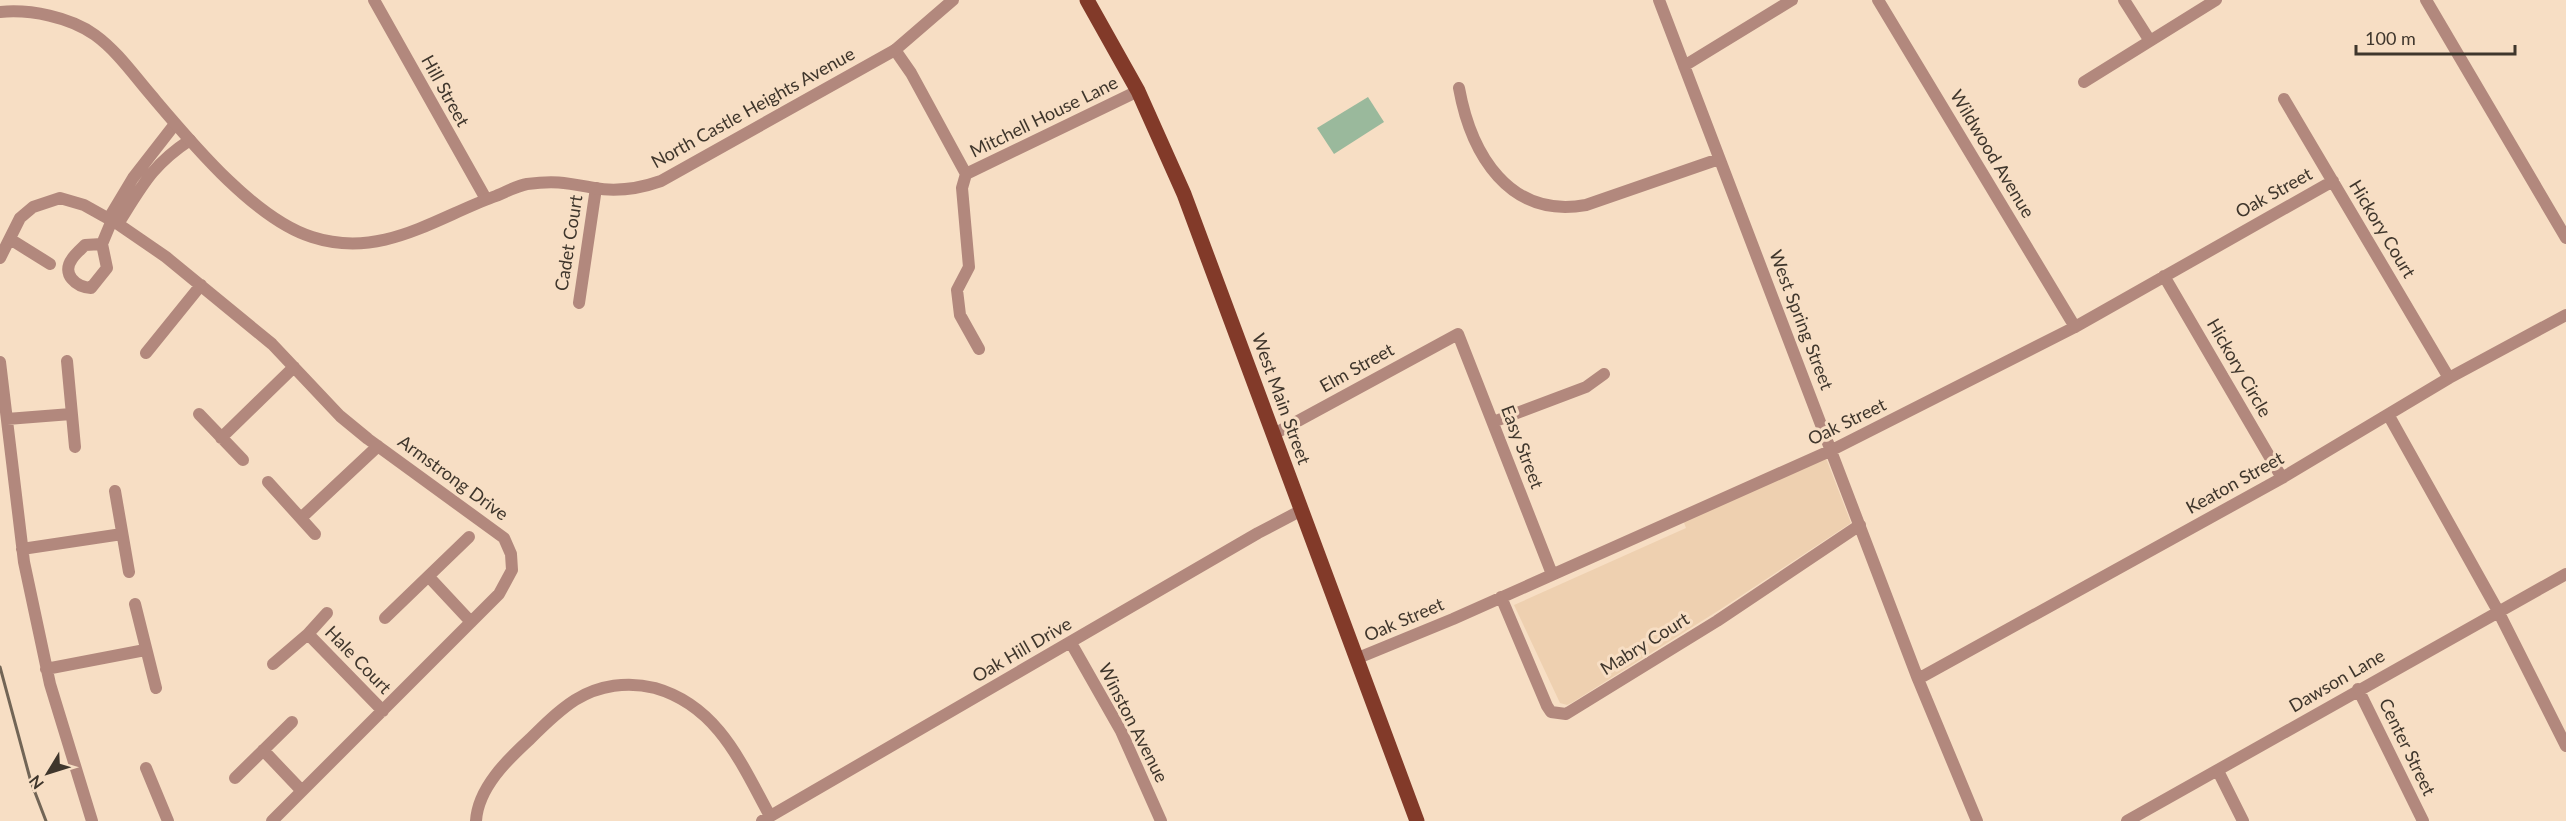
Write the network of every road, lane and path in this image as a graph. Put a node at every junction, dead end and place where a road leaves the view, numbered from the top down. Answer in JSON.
{"nodes":[{"id":1,"x":374,"y":0,"type":"edge"},
{"id":2,"x":953,"y":0,"type":"edge"},
{"id":3,"x":1086,"y":0,"type":"edge"},
{"id":4,"x":1659,"y":0,"type":"edge"},
{"id":5,"x":1792,"y":0,"type":"edge"},
{"id":6,"x":1878,"y":0,"type":"edge"},
{"id":7,"x":2124,"y":0,"type":"edge"},
{"id":8,"x":2216,"y":0,"type":"edge"},
{"id":9,"x":2426,"y":0,"type":"edge"},
{"id":10,"x":0,"y":12,"type":"edge"},
{"id":11,"x":2150,"y":41,"type":"junction"},
{"id":12,"x":895,"y":50,"type":"junction"},
{"id":13,"x":1684,"y":66,"type":"junction"},
{"id":14,"x":2084,"y":82,"type":"dead end"},
{"id":15,"x":1459,"y":88,"type":"dead end"},
{"id":16,"x":1138,"y":91,"type":"junction"},
{"id":17,"x":2284,"y":99,"type":"dead end"},
{"id":18,"x":175,"y":124,"type":"junction"},
{"id":19,"x":190,"y":140,"type":"junction"},
{"id":20,"x":1719,"y":159,"type":"junction"},
{"id":21,"x":966,"y":174,"type":"junction"},
{"id":22,"x":2333,"y":181,"type":"junction"},
{"id":23,"x":596,"y":188,"type":"junction"},
{"id":24,"x":486,"y":200,"type":"junction"},
{"id":25,"x":113,"y":220,"type":"junction"},
{"id":26,"x":2566,"y":238,"type":"edge"},
{"id":27,"x":10,"y":239,"type":"junction"},
{"id":28,"x":102,"y":244,"type":"dead end"},
{"id":29,"x":0,"y":258,"type":"edge"},
{"id":30,"x":50,"y":264,"type":"dead end"},
{"id":31,"x":2164,"y":276,"type":"junction"},
{"id":32,"x":201,"y":285,"type":"junction"},
{"id":33,"x":579,"y":303,"type":"dead end"},
{"id":34,"x":2566,"y":315,"type":"edge"},
{"id":35,"x":2075,"y":327,"type":"junction"},
{"id":36,"x":1458,"y":334,"type":"joint"},
{"id":37,"x":979,"y":349,"type":"dead end"},
{"id":38,"x":146,"y":352,"type":"dead end"},
{"id":39,"x":67,"y":361,"type":"dead end"},
{"id":40,"x":0,"y":362,"type":"edge"},
{"id":41,"x":294,"y":367,"type":"junction"},
{"id":42,"x":1604,"y":374,"type":"dead end"},
{"id":43,"x":2449,"y":378,"type":"junction"},
{"id":44,"x":71,"y":414,"type":"junction"},
{"id":45,"x":199,"y":414,"type":"dead end"},
{"id":46,"x":2389,"y":416,"type":"junction"},
{"id":47,"x":7,"y":418,"type":"junction"},
{"id":48,"x":1493,"y":422,"type":"junction"},
{"id":49,"x":1274,"y":434,"type":"junction"},
{"id":50,"x":221,"y":438,"type":"junction"},
{"id":51,"x":378,"y":446,"type":"junction"},
{"id":52,"x":75,"y":447,"type":"dead end"},
{"id":53,"x":1832,"y":450,"type":"junction"},
{"id":54,"x":243,"y":460,"type":"dead end"},
{"id":55,"x":2282,"y":478,"type":"junction"},
{"id":56,"x":268,"y":482,"type":"dead end"},
{"id":57,"x":115,"y":491,"type":"dead end"},
{"id":58,"x":1300,"y":511,"type":"junction"},
{"id":59,"x":301,"y":519,"type":"junction"},
{"id":60,"x":1860,"y":525,"type":"junction"},
{"id":61,"x":122,"y":534,"type":"junction"},
{"id":62,"x":315,"y":534,"type":"dead end"},
{"id":63,"x":469,"y":537,"type":"dead end"},
{"id":64,"x":22,"y":549,"type":"junction"},
{"id":65,"x":129,"y":572,"type":"dead end"},
{"id":66,"x":1552,"y":574,"type":"junction"},
{"id":67,"x":2566,"y":574,"type":"edge"},
{"id":68,"x":429,"y":577,"type":"junction"},
{"id":69,"x":1501,"y":597,"type":"junction"},
{"id":70,"x":135,"y":604,"type":"dead end"},
{"id":71,"x":2498,"y":611,"type":"junction"},
{"id":72,"x":327,"y":613,"type":"dead end"},
{"id":73,"x":385,"y":618,"type":"dead end"},
{"id":74,"x":471,"y":622,"type":"junction"},
{"id":75,"x":308,"y":633,"type":"junction"},
{"id":76,"x":1071,"y":643,"type":"junction"},
{"id":77,"x":145,"y":650,"type":"junction"},
{"id":78,"x":1358,"y":658,"type":"junction"},
{"id":79,"x":273,"y":664,"type":"dead end"},
{"id":80,"x":46,"y":669,"type":"junction"},
{"id":81,"x":1918,"y":679,"type":"junction"},
{"id":82,"x":156,"y":688,"type":"dead end"},
{"id":83,"x":2358,"y":689,"type":"junction"},
{"id":84,"x":383,"y":711,"type":"junction"},
{"id":85,"x":292,"y":722,"type":"dead end"},
{"id":86,"x":2566,"y":746,"type":"edge"},
{"id":87,"x":263,"y":750,"type":"junction"},
{"id":88,"x":146,"y":768,"type":"dead end"},
{"id":89,"x":2218,"y":771,"type":"junction"},
{"id":90,"x":235,"y":778,"type":"dead end"},
{"id":91,"x":302,"y":791,"type":"junction"},
{"id":92,"x":766,"y":819,"type":"edge"},
{"id":93,"x":92,"y":821,"type":"edge"},
{"id":94,"x":168,"y":821,"type":"edge"},
{"id":95,"x":272,"y":821,"type":"edge"},
{"id":96,"x":476,"y":821,"type":"edge"},
{"id":97,"x":1161,"y":821,"type":"edge"},
{"id":98,"x":1417,"y":821,"type":"edge"},
{"id":99,"x":1977,"y":821,"type":"edge"},
{"id":100,"x":2127,"y":821,"type":"edge"},
{"id":101,"x":2243,"y":821,"type":"edge"},
{"id":102,"x":2423,"y":821,"type":"edge"}],
"edges":[{"from":1,"to":24,"type":"street","name":"Hill Street"},
{"from":2,"to":12,"type":"street","name":"North Castle Heights Avenue"},
{"from":3,"to":16,"type":"main road","name":"West Main Street"},
{"from":4,"to":13,"type":"street","name":"West Spring Street"},
{"from":5,"to":13,"type":"street"},
{"from":6,"to":35,"type":"street","name":"Wildwood Avenue"},
{"from":7,"to":11,"type":"street"},
{"from":8,"to":11,"type":"street"},
{"from":9,"to":26,"type":"street"},
{"from":10,"to":18,"type":"street","name":"North Castle Heights Avenue"},
{"from":11,"to":14,"type":"street"},
{"from":12,"to":21,"type":"street"},
{"from":12,"to":23,"type":"street","name":"North Castle Heights Avenue"},
{"from":13,"to":20,"type":"street","name":"West Spring Street"},
{"from":15,"to":20,"type":"street"},
{"from":16,"to":21,"type":"street","name":"Mitchell House Lane"},
{"from":16,"to":49,"type":"main road","name":"West Main Street"},
{"from":17,"to":22,"type":"street","name":"Hickory Court"},
{"from":18,"to":19,"type":"street","name":"North Castle Heights Avenue"},
{"from":18,"to":25,"type":"street"},
{"from":19,"to":24,"type":"street","name":"North Castle Heights Avenue"},
{"from":19,"to":25,"type":"street"},
{"from":20,"to":53,"type":"street","name":"West Spring Street"},
{"from":21,"to":37,"type":"street"},
{"from":22,"to":31,"type":"street","name":"Oak Street"},
{"from":22,"to":43,"type":"street","name":"Hickory Court"},
{"from":23,"to":24,"type":"street","name":"North Castle Heights Avenue"},
{"from":23,"to":33,"type":"street","name":"Cadet Court"},
{"from":25,"to":27,"type":"street","name":"Armstrong Drive"},
{"from":25,"to":28,"type":"street"},
{"from":25,"to":32,"type":"street","name":"Armstrong Drive"},
{"from":27,"to":29,"type":"street","name":"Armstrong Drive"},
{"from":27,"to":30,"type":"street"},
{"from":31,"to":35,"type":"street","name":"Oak Street"},
{"from":31,"to":55,"type":"street","name":"Hickory Circle"},
{"from":32,"to":38,"type":"street"},
{"from":32,"to":41,"type":"street","name":"Armstrong Drive"},
{"from":34,"to":43,"type":"street","name":"Keaton Street"},
{"from":35,"to":53,"type":"street","name":"Oak Street"},
{"from":36,"to":48,"type":"street","name":"Easy Street"},
{"from":36,"to":49,"type":"street","name":"Elm Street"},
{"from":39,"to":44,"type":"street"},
{"from":40,"to":47,"type":"street"},
{"from":41,"to":50,"type":"street"},
{"from":41,"to":51,"type":"street","name":"Armstrong Drive"},
{"from":42,"to":48,"type":"street"},
{"from":43,"to":46,"type":"street","name":"Keaton Street"},
{"from":44,"to":47,"type":"street"},
{"from":44,"to":52,"type":"street"},
{"from":45,"to":50,"type":"street"},
{"from":46,"to":55,"type":"street","name":"Keaton Street"},
{"from":46,"to":71,"type":"street"},
{"from":47,"to":64,"type":"street"},
{"from":48,"to":66,"type":"street","name":"Easy Street"},
{"from":49,"to":58,"type":"main road","name":"West Main Street"},
{"from":50,"to":54,"type":"street"},
{"from":51,"to":59,"type":"street"},
{"from":51,"to":74,"type":"street","name":"Armstrong Drive"},
{"from":53,"to":60,"type":"street","name":"West Spring Street"},
{"from":53,"to":66,"type":"street","name":"Oak Street"},
{"from":55,"to":81,"type":"street","name":"Keaton Street"},
{"from":56,"to":59,"type":"street"},
{"from":57,"to":61,"type":"street"},
{"from":58,"to":76,"type":"street","name":"Oak Hill Drive"},
{"from":58,"to":78,"type":"main road","name":"West Main Street"},
{"from":59,"to":62,"type":"street"},
{"from":60,"to":69,"type":"street","name":"Mabry Court"},
{"from":60,"to":81,"type":"street","name":"West Spring Street"},
{"from":61,"to":64,"type":"street"},
{"from":61,"to":65,"type":"street"},
{"from":63,"to":68,"type":"street"},
{"from":64,"to":80,"type":"street"},
{"from":66,"to":69,"type":"street","name":"Oak Street"},
{"from":67,"to":71,"type":"street","name":"Dawson Lane"},
{"from":68,"to":73,"type":"street"},
{"from":68,"to":74,"type":"street"},
{"from":69,"to":78,"type":"street","name":"Oak Street"},
{"from":70,"to":77,"type":"street"},
{"from":71,"to":83,"type":"street","name":"Dawson Lane"},
{"from":71,"to":86,"type":"street"},
{"from":72,"to":75,"type":"street","name":"Hale Court"},
{"from":74,"to":84,"type":"street","name":"Armstrong Drive"},
{"from":75,"to":79,"type":"street","name":"Hale Court"},
{"from":75,"to":84,"type":"street","name":"Hale Court"},
{"from":76,"to":92,"type":"street","name":"Oak Hill Drive"},
{"from":76,"to":97,"type":"street","name":"Winston Avenue"},
{"from":77,"to":80,"type":"street"},
{"from":77,"to":82,"type":"street"},
{"from":78,"to":98,"type":"main road","name":"West Main Street"},
{"from":80,"to":93,"type":"street"},
{"from":81,"to":99,"type":"street","name":"West Spring Street"},
{"from":83,"to":89,"type":"street","name":"Dawson Lane"},
{"from":83,"to":102,"type":"street","name":"Center Street"},
{"from":84,"to":91,"type":"street","name":"Armstrong Drive"},
{"from":85,"to":87,"type":"street"},
{"from":87,"to":90,"type":"street"},
{"from":87,"to":91,"type":"street"},
{"from":88,"to":94,"type":"street"},
{"from":89,"to":100,"type":"street","name":"Dawson Lane"},
{"from":89,"to":101,"type":"street"},
{"from":91,"to":95,"type":"street","name":"Armstrong Drive"},
{"from":92,"to":96,"type":"street"}]}
